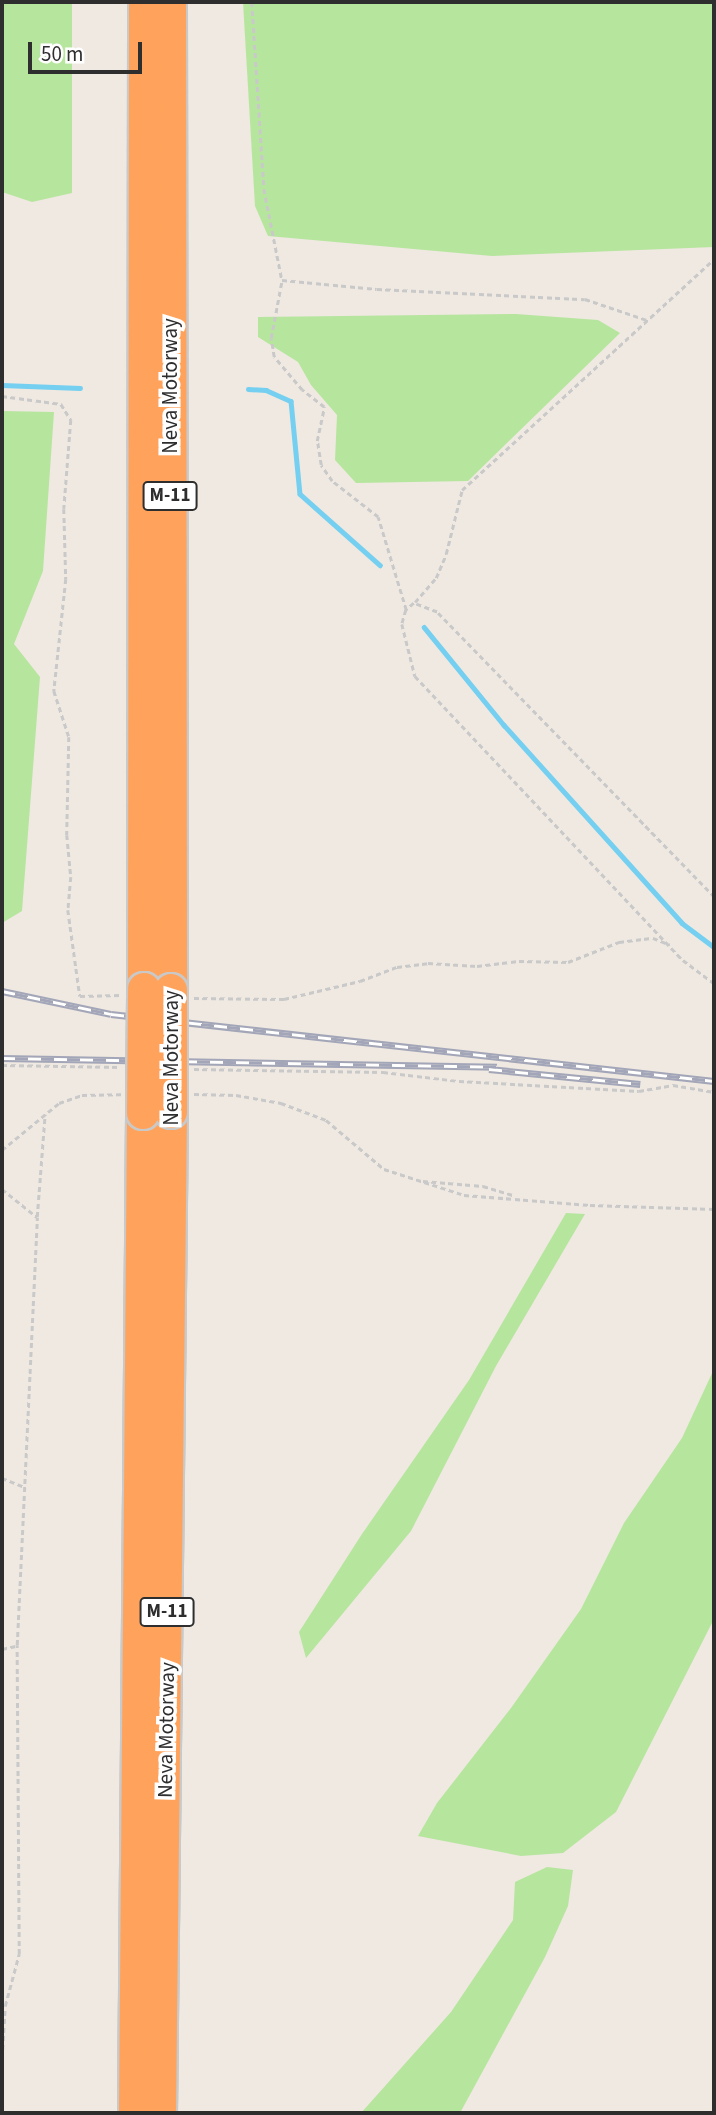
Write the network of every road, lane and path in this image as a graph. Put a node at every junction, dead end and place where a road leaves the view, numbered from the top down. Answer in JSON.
{"nodes":[{"id":1,"x":145,"y":2,"type":"edge"},
{"id":2,"x":170,"y":2,"type":"edge"},
{"id":3,"x":251,"y":2,"type":"edge"},
{"id":4,"x":714,"y":259,"type":"edge"},
{"id":5,"x":282,"y":280,"type":"junction"},
{"id":6,"x":647,"y":320,"type":"junction"},
{"id":7,"x":2,"y":396,"type":"edge"},
{"id":8,"x":414,"y":603,"type":"junction"},
{"id":9,"x":406,"y":610,"type":"junction"},
{"id":10,"x":714,"y":897,"type":"edge"},
{"id":11,"x":670,"y":945,"type":"junction"},
{"id":12,"x":74,"y":967,"type":"dead end"},
{"id":13,"x":714,"y":983,"type":"edge"},
{"id":14,"x":157,"y":989,"type":"junction"},
{"id":15,"x":262,"y":997,"type":"dead end"},
{"id":16,"x":2,"y":1065,"type":"edge"},
{"id":17,"x":124,"y":1067,"type":"dead end"},
{"id":18,"x":192,"y":1069,"type":"dead end"},
{"id":19,"x":714,"y":1092,"type":"edge"},
{"id":20,"x":156,"y":1103,"type":"junction"},
{"id":21,"x":45,"y":1114,"type":"junction"},
{"id":22,"x":2,"y":1150,"type":"edge"},
{"id":23,"x":417,"y":1181,"type":"junction"},
{"id":24,"x":2,"y":1189,"type":"edge"},
{"id":25,"x":519,"y":1197,"type":"junction"},
{"id":26,"x":714,"y":1209,"type":"edge"},
{"id":27,"x":37,"y":1217,"type":"junction"},
{"id":28,"x":2,"y":1478,"type":"edge"},
{"id":29,"x":24,"y":1487,"type":"junction"},
{"id":30,"x":17,"y":1645,"type":"junction"},
{"id":31,"x":2,"y":1649,"type":"edge"},
{"id":32,"x":2,"y":2058,"type":"edge"},
{"id":33,"x":135,"y":2113,"type":"edge"},
{"id":34,"x":160,"y":2113,"type":"edge"}],
"edges":[{"from":1,"to":14,"type":"highway","name":"Neva Motorway","number":"М-11"},
{"from":2,"to":14,"type":"highway","name":"Neva Motorway","number":"М-11"},
{"from":3,"to":5,"type":"path"},
{"from":4,"to":6,"type":"path"},
{"from":5,"to":6,"type":"path"},
{"from":5,"to":9,"type":"path"},
{"from":6,"to":8,"type":"path"},
{"from":7,"to":12,"type":"path"},
{"from":8,"to":9,"type":"path"},
{"from":8,"to":10,"type":"path"},
{"from":9,"to":11,"type":"path"},
{"from":11,"to":13,"type":"path"},
{"from":11,"to":15,"type":"path"},
{"from":14,"to":20,"type":"highway","name":"Neva Motorway","number":"М-11","bridge":true},
{"from":16,"to":17,"type":"path"},
{"from":18,"to":19,"type":"path"},
{"from":20,"to":21,"type":"path"},
{"from":20,"to":23,"type":"path"},
{"from":20,"to":33,"type":"highway","name":"Neva Motorway","number":"М-11"},
{"from":20,"to":34,"type":"highway","name":"Neva Motorway","number":"М-11"},
{"from":21,"to":22,"type":"path"},
{"from":21,"to":27,"type":"path"},
{"from":23,"to":25,"type":"path"},
{"from":23,"to":25,"type":"path"},
{"from":24,"to":27,"type":"path"},
{"from":25,"to":26,"type":"path"},
{"from":27,"to":29,"type":"path"},
{"from":28,"to":29,"type":"path"},
{"from":29,"to":30,"type":"path"},
{"from":30,"to":31,"type":"path"},
{"from":30,"to":32,"type":"path"}]}
